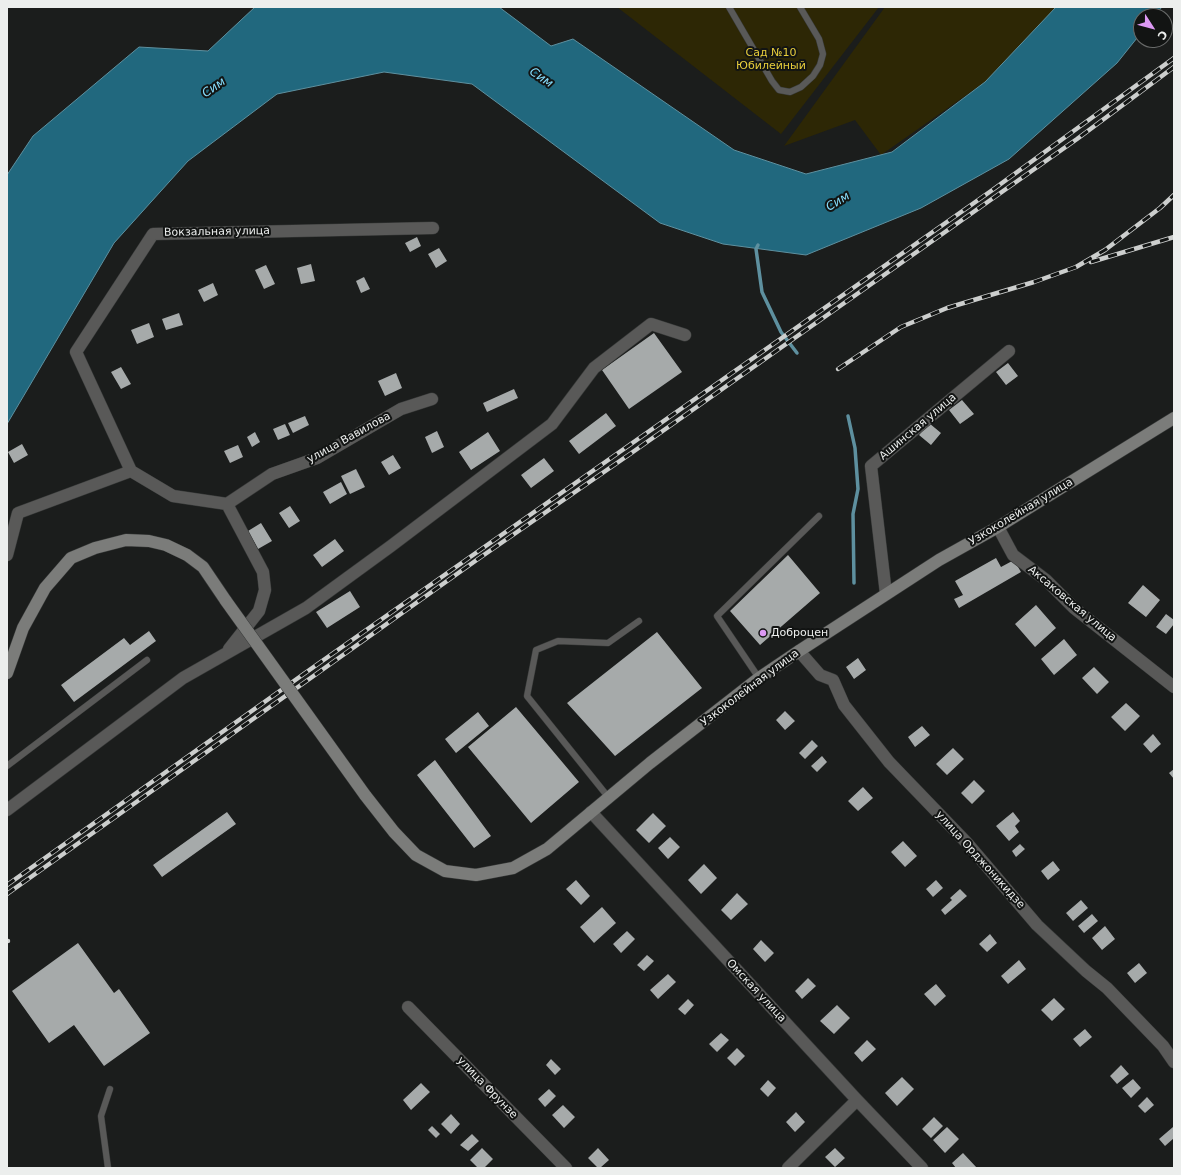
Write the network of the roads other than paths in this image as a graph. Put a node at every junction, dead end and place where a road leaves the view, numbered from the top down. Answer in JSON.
{"nodes":[{"id":1,"x":729,"y":7,"type":"edge"},
{"id":2,"x":800,"y":7,"type":"edge"},
{"id":3,"x":433,"y":228,"type":"dead end"},
{"id":4,"x":685,"y":335,"type":"dead end"},
{"id":5,"x":1009,"y":351,"type":"dead end"},
{"id":6,"x":432,"y":399,"type":"dead end"},
{"id":7,"x":1174,"y":418,"type":"edge"},
{"id":8,"x":131,"y":471,"type":"junction"},
{"id":9,"x":227,"y":504,"type":"junction"},
{"id":10,"x":819,"y":516,"type":"dead end"},
{"id":11,"x":998,"y":527,"type":"junction"},
{"id":12,"x":7,"y":555,"type":"edge"},
{"id":13,"x":886,"y":594,"type":"junction"},
{"id":14,"x":639,"y":621,"type":"dead end"},
{"id":15,"x":798,"y":651,"type":"junction"},
{"id":16,"x":226,"y":653,"type":"junction"},
{"id":17,"x":147,"y":660,"type":"dead end"},
{"id":18,"x":7,"y":673,"type":"edge"},
{"id":19,"x":759,"y":678,"type":"junction"},
{"id":20,"x":1174,"y":687,"type":"edge"},
{"id":21,"x":7,"y":766,"type":"edge"},
{"id":22,"x":609,"y":798,"type":"junction"},
{"id":23,"x":7,"y":810,"type":"edge"},
{"id":24,"x":591,"y":812,"type":"junction"},
{"id":25,"x":408,"y":1007,"type":"dead end"},
{"id":26,"x":1174,"y":1062,"type":"edge"},
{"id":27,"x":110,"y":1088,"type":"dead end"},
{"id":28,"x":857,"y":1100,"type":"junction"},
{"id":29,"x":108,"y":1168,"type":"edge"},
{"id":30,"x":566,"y":1168,"type":"edge"},
{"id":31,"x":788,"y":1168,"type":"edge"},
{"id":32,"x":922,"y":1168,"type":"edge"}],
"edges":[{"from":1,"to":2,"type":"lane"},
{"from":3,"to":8,"type":"street","name":"Вокзальная улица"},
{"from":4,"to":16,"type":"street"},
{"from":5,"to":13,"type":"street","name":"Ашинская улица"},
{"from":6,"to":9,"type":"street","name":"улица Вавилова"},
{"from":7,"to":11,"type":"street","name":"Узкоколейная улица"},
{"from":8,"to":9,"type":"street"},
{"from":8,"to":12,"type":"street"},
{"from":9,"to":16,"type":"street"},
{"from":10,"to":19,"type":"lane"},
{"from":11,"to":13,"type":"street","name":"Узкоколейная улица"},
{"from":11,"to":20,"type":"street","name":"Аксаковская улица"},
{"from":13,"to":15,"type":"street","name":"Узкоколейная улица"},
{"from":14,"to":22,"type":"lane"},
{"from":15,"to":19,"type":"street","name":"Узкоколейная улица"},
{"from":15,"to":26,"type":"street","name":"улица Орджоникидзе"},
{"from":16,"to":23,"type":"street"},
{"from":17,"to":21,"type":"lane"},
{"from":18,"to":24,"type":"street","name":"Узкоколейная улица","bridge":true},
{"from":19,"to":22,"type":"street","name":"Узкоколейная улица"},
{"from":22,"to":24,"type":"street","name":"Узкоколейная улица"},
{"from":24,"to":28,"type":"street","name":"Омская улица"},
{"from":25,"to":30,"type":"street","name":"улица Фрунзе"},
{"from":27,"to":29,"type":"lane"},
{"from":28,"to":31,"type":"street"},
{"from":28,"to":32,"type":"street","name":"Омская улица"}]}
